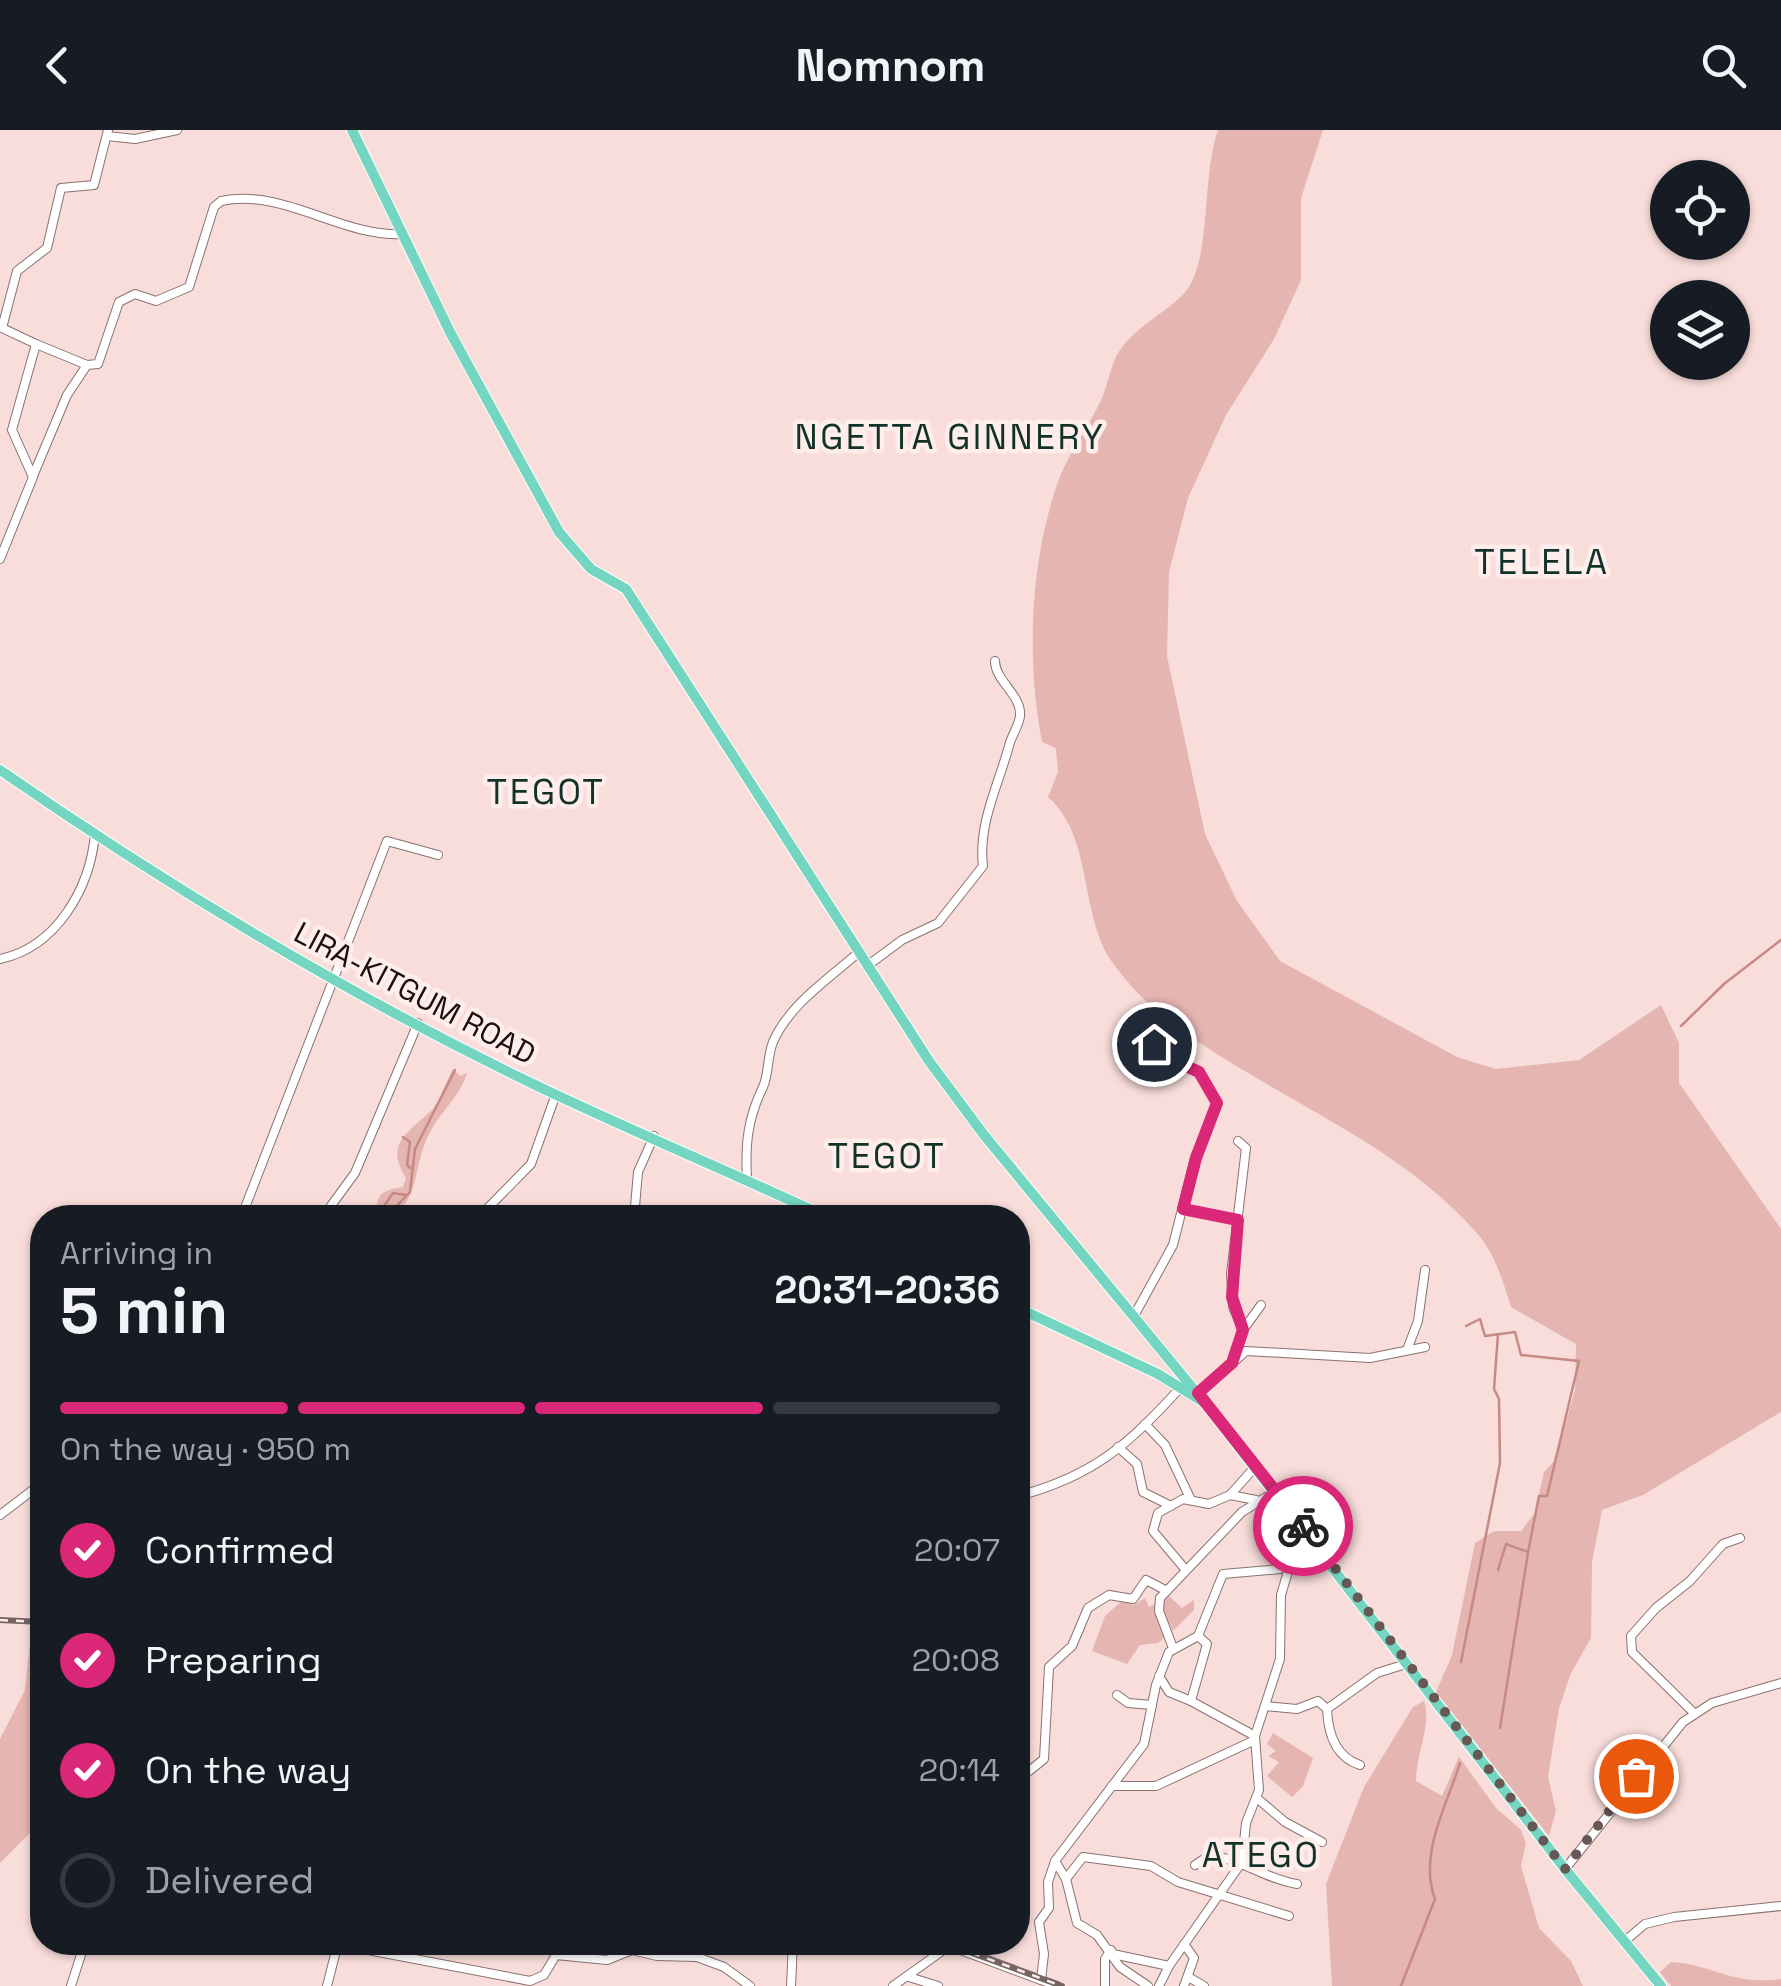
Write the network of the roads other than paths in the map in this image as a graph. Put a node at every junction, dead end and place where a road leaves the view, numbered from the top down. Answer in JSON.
{"nodes":[{"id":1,"x":178,"y":130,"type":"edge"},
{"id":2,"x":352,"y":130,"type":"edge"},
{"id":3,"x":107,"y":133,"type":"edge"},
{"id":4,"x":403,"y":234,"type":"junction"},
{"id":5,"x":1,"y":327,"type":"edge"},
{"id":6,"x":36,"y":344,"type":"junction"},
{"id":7,"x":87,"y":364,"type":"junction"},
{"id":8,"x":33,"y":477,"type":"junction"},
{"id":9,"x":0,"y":560,"type":"edge"},
{"id":10,"x":995,"y":660,"type":"dead end"},
{"id":11,"x":0,"y":770,"type":"edge"},
{"id":12,"x":95,"y":834,"type":"junction"},
{"id":13,"x":438,"y":855,"type":"dead end"},
{"id":14,"x":858,"y":953,"type":"junction"},
{"id":15,"x":0,"y":959,"type":"edge"},
{"id":16,"x":867,"y":966,"type":"junction"},
{"id":17,"x":332,"y":979,"type":"junction"},
{"id":18,"x":418,"y":1024,"type":"junction"},
{"id":19,"x":1147,"y":1033,"type":"dead end"},
{"id":20,"x":556,"y":1094,"type":"junction"},
{"id":21,"x":654,"y":1136,"type":"junction"},
{"id":22,"x":1238,"y":1141,"type":"dead end"},
{"id":23,"x":747,"y":1178,"type":"junction"},
{"id":24,"x":246,"y":1205,"type":"edge"},
{"id":25,"x":332,"y":1205,"type":"edge"},
{"id":26,"x":491,"y":1205,"type":"edge"},
{"id":27,"x":635,"y":1205,"type":"edge"},
{"id":28,"x":802,"y":1205,"type":"edge"},
{"id":29,"x":1183,"y":1209,"type":"junction"},
{"id":30,"x":1238,"y":1220,"type":"junction"},
{"id":31,"x":1425,"y":1270,"type":"dead end"},
{"id":32,"x":1261,"y":1305,"type":"dead end"},
{"id":33,"x":1030,"y":1314,"type":"edge"},
{"id":34,"x":1135,"y":1314,"type":"junction"},
{"id":35,"x":1243,"y":1330,"type":"junction"},
{"id":36,"x":1425,"y":1347,"type":"dead end"},
{"id":37,"x":1406,"y":1350,"type":"junction"},
{"id":38,"x":1232,"y":1363,"type":"junction"},
{"id":39,"x":1182,"y":1386,"type":"junction"},
{"id":40,"x":1202,"y":1398,"type":"junction"},
{"id":41,"x":1145,"y":1424,"type":"junction"},
{"id":42,"x":1118,"y":1448,"type":"junction"},
{"id":43,"x":1255,"y":1467,"type":"junction"},
{"id":44,"x":1276,"y":1491,"type":"junction"},
{"id":45,"x":1030,"y":1492,"type":"edge"},
{"id":46,"x":30,"y":1493,"type":"edge"},
{"id":47,"x":1230,"y":1496,"type":"junction"},
{"id":48,"x":1190,"y":1498,"type":"junction"},
{"id":49,"x":1256,"y":1500,"type":"junction"},
{"id":50,"x":1170,"y":1506,"type":"junction"},
{"id":51,"x":0,"y":1515,"type":"edge"},
{"id":52,"x":1312,"y":1537,"type":"junction"},
{"id":53,"x":1740,"y":1538,"type":"dead end"},
{"id":54,"x":1292,"y":1558,"type":"junction"},
{"id":55,"x":1185,"y":1569,"type":"junction"},
{"id":56,"x":1167,"y":1591,"type":"junction"},
{"id":57,"x":1198,"y":1636,"type":"junction"},
{"id":58,"x":1173,"y":1648,"type":"junction"},
{"id":59,"x":1406,"y":1664,"type":"junction"},
{"id":60,"x":1159,"y":1676,"type":"junction"},
{"id":61,"x":1781,"y":1683,"type":"edge"},
{"id":62,"x":1117,"y":1694,"type":"dead end"},
{"id":63,"x":1191,"y":1701,"type":"junction"},
{"id":64,"x":1152,"y":1705,"type":"junction"},
{"id":65,"x":1266,"y":1706,"type":"junction"},
{"id":66,"x":1327,"y":1709,"type":"junction"},
{"id":67,"x":1694,"y":1713,"type":"junction"},
{"id":68,"x":1255,"y":1738,"type":"junction"},
{"id":69,"x":1360,"y":1765,"type":"dead end"},
{"id":70,"x":1030,"y":1770,"type":"edge"},
{"id":71,"x":1112,"y":1786,"type":"junction"},
{"id":72,"x":1258,"y":1799,"type":"junction"},
{"id":73,"x":1322,"y":1842,"type":"dead end"},
{"id":74,"x":1055,"y":1861,"type":"junction"},
{"id":75,"x":1242,"y":1862,"type":"junction"},
{"id":76,"x":1196,"y":1864,"type":"dead end"},
{"id":77,"x":1565,"y":1869,"type":"junction"},
{"id":78,"x":1066,"y":1879,"type":"junction"},
{"id":79,"x":1297,"y":1884,"type":"dead end"},
{"id":80,"x":1218,"y":1895,"type":"junction"},
{"id":81,"x":1068,"y":1900,"type":"junction"},
{"id":82,"x":1781,"y":1906,"type":"edge"},
{"id":83,"x":1049,"y":1908,"type":"junction"},
{"id":84,"x":1289,"y":1916,"type":"dead end"},
{"id":85,"x":1626,"y":1940,"type":"junction"},
{"id":86,"x":1184,"y":1944,"type":"junction"},
{"id":87,"x":1112,"y":1952,"type":"junction"},
{"id":88,"x":81,"y":1955,"type":"edge"},
{"id":89,"x":335,"y":1955,"type":"edge"},
{"id":90,"x":394,"y":1955,"type":"edge"},
{"id":91,"x":556,"y":1955,"type":"edge"},
{"id":92,"x":556,"y":1955,"type":"edge"},
{"id":93,"x":620,"y":1955,"type":"edge"},
{"id":94,"x":653,"y":1955,"type":"edge"},
{"id":95,"x":792,"y":1955,"type":"edge"},
{"id":96,"x":934,"y":1955,"type":"edge"},
{"id":97,"x":975,"y":1955,"type":"edge"},
{"id":98,"x":692,"y":1957,"type":"joint"},
{"id":99,"x":1169,"y":1966,"type":"junction"},
{"id":100,"x":909,"y":1976,"type":"junction"},
{"id":101,"x":1040,"y":1980,"type":"junction"},
{"id":102,"x":1187,"y":1982,"type":"edge"},
{"id":103,"x":71,"y":1986,"type":"edge"},
{"id":104,"x":327,"y":1986,"type":"edge"},
{"id":105,"x":750,"y":1986,"type":"edge"},
{"id":106,"x":791,"y":1986,"type":"edge"},
{"id":107,"x":893,"y":1986,"type":"edge"},
{"id":108,"x":938,"y":1986,"type":"edge"},
{"id":109,"x":1057,"y":1986,"type":"edge"},
{"id":110,"x":1105,"y":1986,"type":"edge"},
{"id":111,"x":1148,"y":1986,"type":"edge"},
{"id":112,"x":1159,"y":1986,"type":"edge"},
{"id":113,"x":1204,"y":1986,"type":"edge"},
{"id":114,"x":1662,"y":1986,"type":"edge"}],
"edges":[{"from":1,"to":3,"type":"street"},
{"from":2,"to":4,"type":"main road"},
{"from":3,"to":5,"type":"street"},
{"from":4,"to":7,"type":"street"},
{"from":4,"to":14,"type":"main road"},
{"from":5,"to":6,"type":"street"},
{"from":6,"to":7,"type":"street"},
{"from":6,"to":8,"type":"street"},
{"from":7,"to":8,"type":"street"},
{"from":8,"to":9,"type":"street"},
{"from":10,"to":16,"type":"street"},
{"from":11,"to":12,"type":"main road","name":"LIRA-KITGUM ROAD"},
{"from":12,"to":15,"type":"street"},
{"from":12,"to":17,"type":"main road","name":"LIRA-KITGUM ROAD"},
{"from":13,"to":17,"type":"street"},
{"from":14,"to":16,"type":"main road"},
{"from":14,"to":23,"type":"street"},
{"from":16,"to":34,"type":"main road"},
{"from":17,"to":18,"type":"main road","name":"LIRA-KITGUM ROAD"},
{"from":17,"to":24,"type":"street"},
{"from":18,"to":20,"type":"main road","name":"LIRA-KITGUM ROAD"},
{"from":18,"to":25,"type":"street"},
{"from":19,"to":29,"type":"street"},
{"from":20,"to":21,"type":"main road","name":"LIRA-KITGUM ROAD"},
{"from":20,"to":26,"type":"street"},
{"from":21,"to":23,"type":"main road","name":"LIRA-KITGUM ROAD"},
{"from":21,"to":27,"type":"street"},
{"from":22,"to":30,"type":"street"},
{"from":23,"to":28,"type":"main road","name":"LIRA-KITGUM ROAD"},
{"from":29,"to":30,"type":"street"},
{"from":29,"to":34,"type":"street"},
{"from":30,"to":35,"type":"street"},
{"from":31,"to":37,"type":"street"},
{"from":32,"to":35,"type":"street"},
{"from":33,"to":39,"type":"main road"},
{"from":34,"to":40,"type":"main road"},
{"from":35,"to":38,"type":"street"},
{"from":36,"to":37,"type":"street"},
{"from":37,"to":38,"type":"street"},
{"from":38,"to":40,"type":"street"},
{"from":39,"to":40,"type":"main road"},
{"from":39,"to":41,"type":"street"},
{"from":40,"to":43,"type":"main road"},
{"from":41,"to":42,"type":"street"},
{"from":41,"to":48,"type":"street"},
{"from":42,"to":45,"type":"street"},
{"from":42,"to":50,"type":"street"},
{"from":43,"to":44,"type":"main road"},
{"from":43,"to":47,"type":"street"},
{"from":44,"to":49,"type":"street"},
{"from":44,"to":52,"type":"main road"},
{"from":46,"to":51,"type":"street"},
{"from":47,"to":48,"type":"street"},
{"from":47,"to":49,"type":"street"},
{"from":48,"to":50,"type":"street"},
{"from":49,"to":55,"type":"street"},
{"from":50,"to":55,"type":"street"},
{"from":52,"to":54,"type":"street"},
{"from":52,"to":59,"type":"main road"},
{"from":53,"to":67,"type":"street"},
{"from":54,"to":57,"type":"street"},
{"from":54,"to":65,"type":"street"},
{"from":55,"to":56,"type":"street"},
{"from":56,"to":58,"type":"street"},
{"from":56,"to":70,"type":"street"},
{"from":57,"to":58,"type":"street"},
{"from":57,"to":63,"type":"street"},
{"from":58,"to":60,"type":"street"},
{"from":59,"to":66,"type":"street"},
{"from":59,"to":77,"type":"main road"},
{"from":60,"to":63,"type":"street"},
{"from":60,"to":64,"type":"street"},
{"from":61,"to":67,"type":"street"},
{"from":62,"to":64,"type":"street"},
{"from":63,"to":68,"type":"street"},
{"from":64,"to":71,"type":"street"},
{"from":65,"to":66,"type":"street"},
{"from":65,"to":68,"type":"street"},
{"from":66,"to":69,"type":"street"},
{"from":67,"to":77,"type":"street"},
{"from":68,"to":71,"type":"street"},
{"from":68,"to":72,"type":"street"},
{"from":71,"to":74,"type":"street"},
{"from":72,"to":73,"type":"street"},
{"from":72,"to":75,"type":"street"},
{"from":74,"to":78,"type":"street"},
{"from":74,"to":83,"type":"street"},
{"from":75,"to":76,"type":"street"},
{"from":75,"to":79,"type":"street"},
{"from":75,"to":80,"type":"street"},
{"from":77,"to":85,"type":"main road"},
{"from":78,"to":80,"type":"street"},
{"from":78,"to":81,"type":"street"},
{"from":80,"to":84,"type":"street"},
{"from":80,"to":86,"type":"street"},
{"from":81,"to":83,"type":"street"},
{"from":81,"to":87,"type":"street"},
{"from":82,"to":85,"type":"street"},
{"from":83,"to":101,"type":"street"},
{"from":85,"to":114,"type":"main road"},
{"from":86,"to":99,"type":"street"},
{"from":86,"to":102,"type":"street"},
{"from":87,"to":99,"type":"street"},
{"from":87,"to":110,"type":"street"},
{"from":87,"to":111,"type":"street"},
{"from":88,"to":103,"type":"street"},
{"from":89,"to":104,"type":"street"},
{"from":90,"to":91,"type":"street"},
{"from":92,"to":93,"type":"street"},
{"from":94,"to":98,"type":"street"},
{"from":95,"to":106,"type":"street"},
{"from":96,"to":100,"type":"street"},
{"from":97,"to":101,"type":"street"},
{"from":98,"to":105,"type":"street"},
{"from":99,"to":112,"type":"street"},
{"from":100,"to":107,"type":"street"},
{"from":100,"to":108,"type":"street"},
{"from":101,"to":109,"type":"street"},
{"from":102,"to":113,"type":"street"}]}
